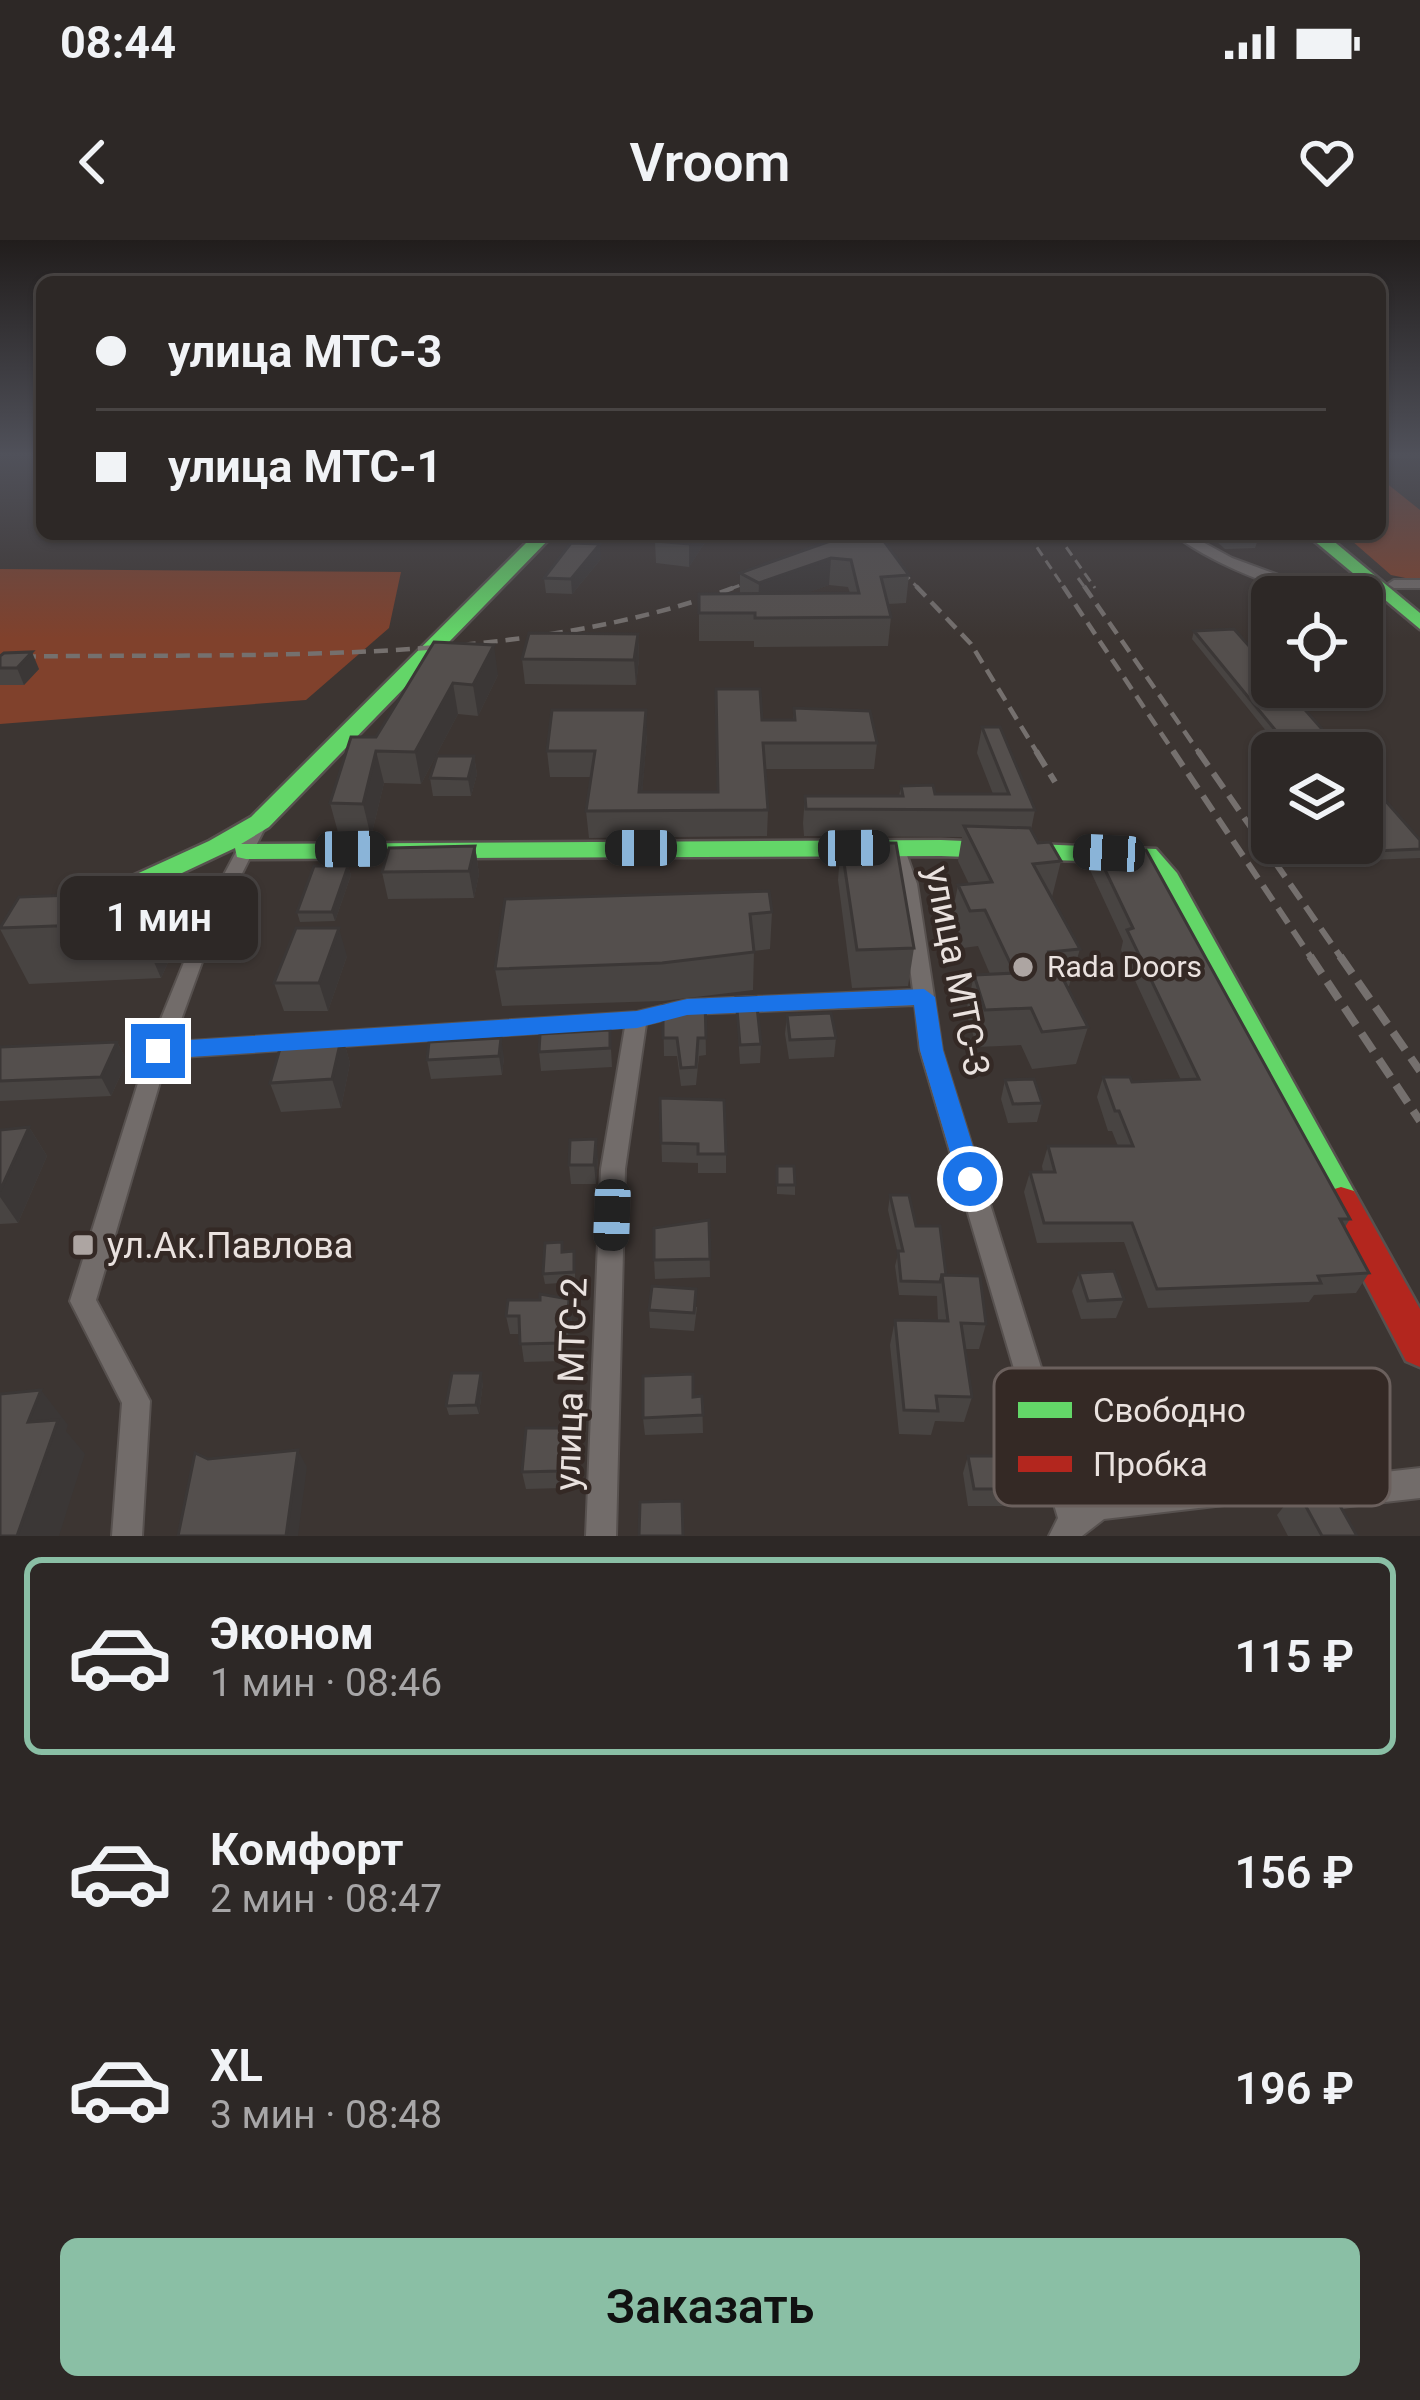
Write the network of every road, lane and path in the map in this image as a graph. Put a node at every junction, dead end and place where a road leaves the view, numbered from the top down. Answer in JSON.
{"nodes":[{"id":1,"x":539,"y":540,"type":"edge"},
{"id":2,"x":1187,"y":540,"type":"edge"},
{"id":3,"x":1324,"y":540,"type":"edge"},
{"id":4,"x":1341,"y":540,"type":"edge"},
{"id":5,"x":1385,"y":584,"type":"edge"},
{"id":6,"x":1420,"y":604,"type":"edge"},
{"id":7,"x":1420,"y":623,"type":"edge"},
{"id":8,"x":260,"y":822,"type":"junction"},
{"id":9,"x":897,"y":848,"type":"junction"},
{"id":10,"x":246,"y":851,"type":"junction"},
{"id":11,"x":136,"y":884,"type":"junction"},
{"id":12,"x":214,"y":911,"type":"junction"},
{"id":13,"x":62,"y":918,"type":"edge"},
{"id":14,"x":924,"y":997,"type":"junction"},
{"id":15,"x":637,"y":1019,"type":"junction"},
{"id":16,"x":158,"y":1051,"type":"junction"},
{"id":17,"x":1420,"y":1348,"type":"edge"},
{"id":18,"x":1023,"y":1368,"type":"edge"},
{"id":19,"x":1420,"y":1483,"type":"edge"},
{"id":20,"x":1390,"y":1486,"type":"edge"},
{"id":21,"x":1098,"y":1506,"type":"edge"},
{"id":22,"x":1069,"y":1529,"type":"edge"},
{"id":23,"x":127,"y":1536,"type":"edge"},
{"id":24,"x":601,"y":1536,"type":"edge"}],
"edges":[{"from":1,"to":8,"type":"main road"},
{"from":2,"to":5,"type":"street"},
{"from":3,"to":5,"type":"main road"},
{"from":4,"to":5,"type":"main road"},
{"from":5,"to":6,"type":"main road"},
{"from":5,"to":7,"type":"main road"},
{"from":8,"to":10,"type":"street"},
{"from":8,"to":11,"type":"main road"},
{"from":9,"to":10,"type":"main road"},
{"from":9,"to":14,"type":"street","name":"улица МТС-3"},
{"from":9,"to":17,"type":"main road"},
{"from":10,"to":12,"type":"street"},
{"from":11,"to":12,"type":"street"},
{"from":11,"to":13,"type":"main road"},
{"from":12,"to":16,"type":"street"},
{"from":14,"to":15,"type":"street"},
{"from":14,"to":18,"type":"street","name":"улица МТС-3"},
{"from":15,"to":16,"type":"street"},
{"from":15,"to":24,"type":"street","name":"улица МТС-2"},
{"from":16,"to":23,"type":"street"},
{"from":19,"to":20,"type":"street"},
{"from":21,"to":22,"type":"street"}]}
